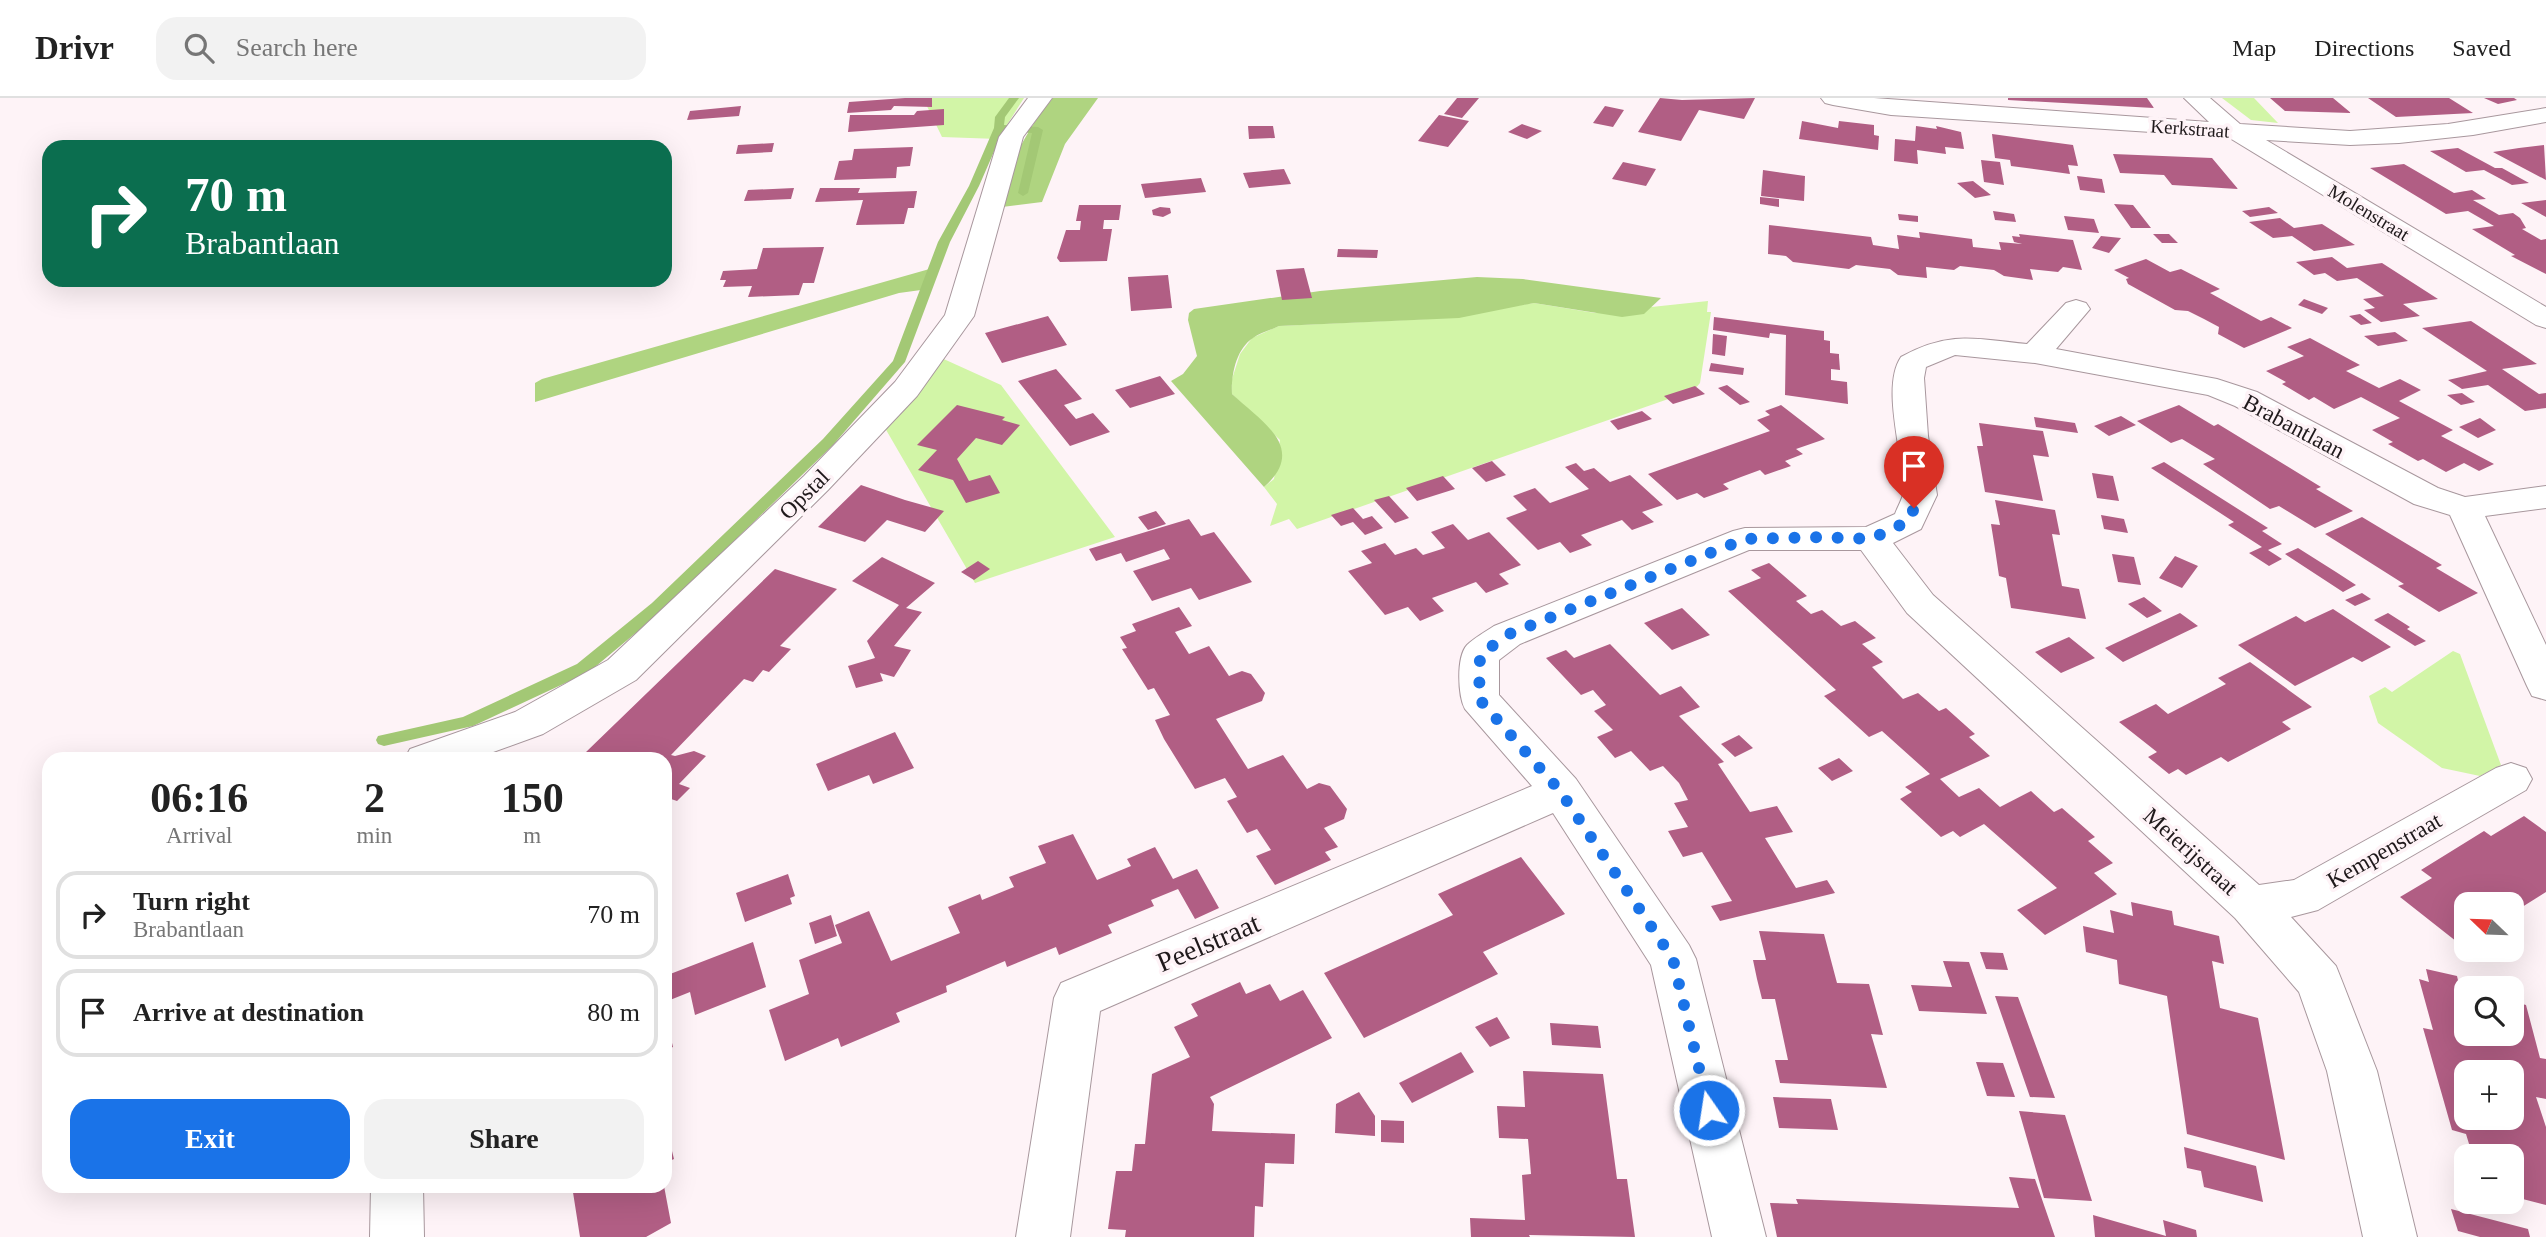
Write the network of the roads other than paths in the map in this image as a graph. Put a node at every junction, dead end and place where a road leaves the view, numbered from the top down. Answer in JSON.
{"nodes":[{"id":1,"x":1040,"y":98,"type":"edge"},
{"id":2,"x":1833,"y":98,"type":"edge"},
{"id":3,"x":2196,"y":98,"type":"edge"},
{"id":4,"x":2546,"y":115,"type":"edge"},
{"id":5,"x":2233,"y":131,"type":"junction"},
{"id":6,"x":2076,"y":309,"type":"dead end"},
{"id":7,"x":2546,"y":319,"type":"edge"},
{"id":8,"x":2035,"y":355,"type":"junction"},
{"id":9,"x":2546,"y":497,"type":"edge"},
{"id":10,"x":2464,"y":508,"type":"junction"},
{"id":11,"x":1871,"y":539,"type":"junction"},
{"id":12,"x":2546,"y":686,"type":"edge"},
{"id":13,"x":447,"y":752,"type":"edge"},
{"id":14,"x":2511,"y":779,"type":"dead end"},
{"id":15,"x":1560,"y":791,"type":"junction"},
{"id":16,"x":2251,"y":905,"type":"junction"},
{"id":17,"x":397,"y":1193,"type":"edge"},
{"id":18,"x":397,"y":1237,"type":"edge"},
{"id":19,"x":1043,"y":1237,"type":"edge"},
{"id":20,"x":1739,"y":1237,"type":"edge"},
{"id":21,"x":2390,"y":1237,"type":"edge"}],
"edges":[{"from":1,"to":13,"type":"street","name":"Opstal"},
{"from":2,"to":5,"type":"street","name":"Kerkstraat"},
{"from":3,"to":5,"type":"street","name":"Molenstraat"},
{"from":4,"to":5,"type":"street","name":"Kerkstraat"},
{"from":5,"to":7,"type":"street","name":"Molenstraat"},
{"from":6,"to":8,"type":"street"},
{"from":8,"to":10,"type":"street","name":"Brabantlaan"},
{"from":8,"to":11,"type":"street","name":"Brabantlaan"},
{"from":9,"to":10,"type":"street","name":"Brabantlaan"},
{"from":10,"to":12,"type":"street"},
{"from":11,"to":15,"type":"street","name":"Brabantlaan"},
{"from":11,"to":16,"type":"street","name":"Meierijstraat"},
{"from":14,"to":16,"type":"street","name":"Kempenstraat"},
{"from":15,"to":19,"type":"street","name":"Peelstraat"},
{"from":15,"to":20,"type":"street","name":"Brabantlaan"},
{"from":16,"to":21,"type":"street","name":"Meierijstraat"},
{"from":17,"to":18,"type":"street"}]}
